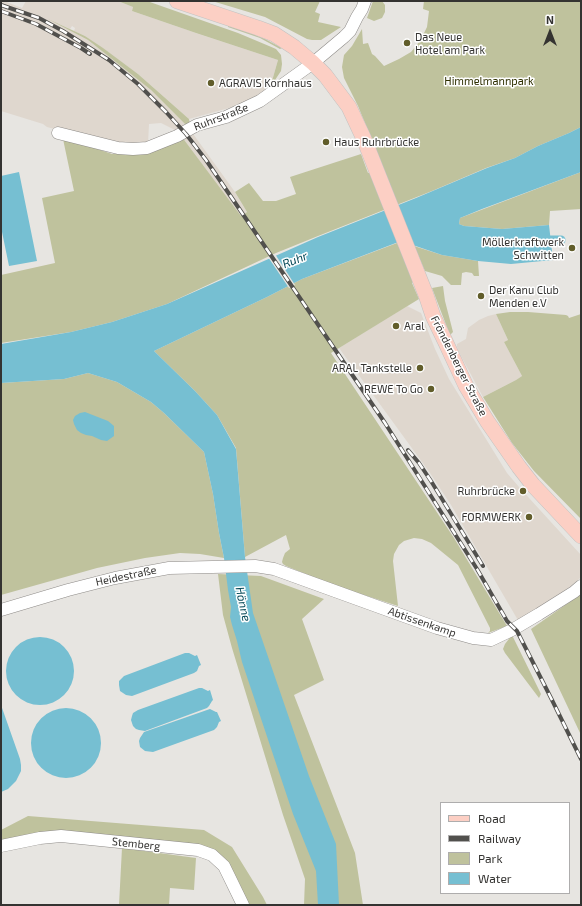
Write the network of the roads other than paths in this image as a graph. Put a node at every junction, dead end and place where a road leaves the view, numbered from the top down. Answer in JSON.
{"nodes":[{"id":1,"x":177,"y":1,"type":"edge"},
{"id":2,"x":356,"y":1,"type":"edge"},
{"id":3,"x":365,"y":1,"type":"edge"},
{"id":4,"x":357,"y":17,"type":"junction"},
{"id":5,"x":313,"y":63,"type":"junction"},
{"id":6,"x":58,"y":133,"type":"dead end"},
{"id":7,"x":581,"y":536,"type":"edge"},
{"id":8,"x":251,"y":566,"type":"joint"},
{"id":9,"x":581,"y":586,"type":"edge"},
{"id":10,"x":1,"y":610,"type":"edge"},
{"id":11,"x":1,"y":846,"type":"edge"},
{"id":12,"x":243,"y":905,"type":"edge"}],
"edges":[{"from":1,"to":5,"type":"main road","name":"Fröndenberger Straße"},
{"from":2,"to":4,"type":"street"},
{"from":3,"to":4,"type":"street","name":"Ruhrstraße"},
{"from":4,"to":5,"type":"street","name":"Ruhrstraße"},
{"from":5,"to":6,"type":"street","name":"Ruhrstraße"},
{"from":5,"to":7,"type":"main road","name":"Fröndenberger Straße"},
{"from":8,"to":9,"type":"street","name":"Abtissenkamp"},
{"from":8,"to":10,"type":"street","name":"Heidestraße"},
{"from":11,"to":12,"type":"street","name":"Stemberg"}]}
